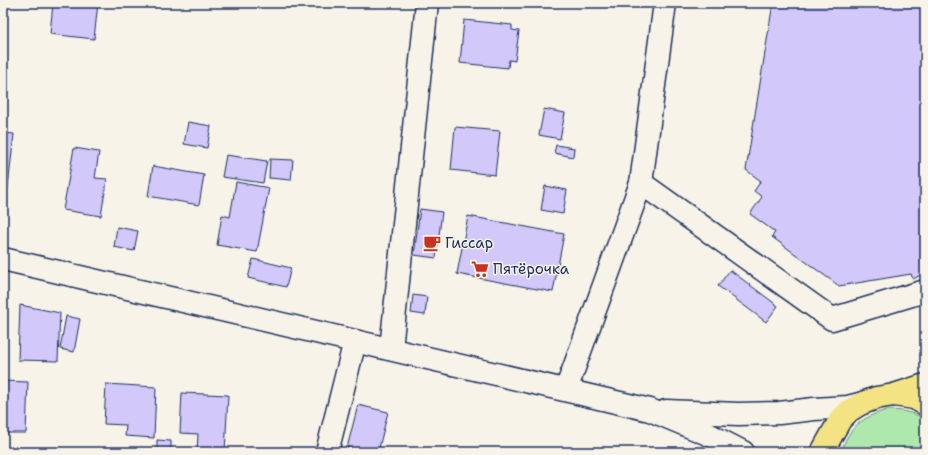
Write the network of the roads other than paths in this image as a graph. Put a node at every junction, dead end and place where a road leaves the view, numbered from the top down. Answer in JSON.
{"nodes":[{"id":1,"x":427,"y":3,"type":"edge"},
{"id":2,"x":665,"y":3,"type":"edge"},
{"id":3,"x":640,"y":182,"type":"junction"},
{"id":4,"x":3,"y":259,"type":"edge"},
{"id":5,"x":925,"y":291,"type":"edge"},
{"id":6,"x":355,"y":341,"type":"junction"},
{"id":7,"x":391,"y":349,"type":"junction"},
{"id":8,"x":925,"y":384,"type":"edge"},
{"id":9,"x":566,"y":390,"type":"junction"},
{"id":10,"x":894,"y":395,"type":"junction"},
{"id":11,"x":860,"y":404,"type":"junction"},
{"id":12,"x":925,"y":404,"type":"edge"},
{"id":13,"x":650,"y":410,"type":"junction"},
{"id":14,"x":833,"y":431,"type":"junction"},
{"id":15,"x":733,"y":449,"type":"edge"},
{"id":16,"x":327,"y":452,"type":"edge"},
{"id":17,"x":822,"y":452,"type":"edge"},
{"id":18,"x":826,"y":452,"type":"edge"}],
"edges":[{"from":1,"to":7,"type":"street"},
{"from":2,"to":3,"type":"street"},
{"from":3,"to":5,"type":"street"},
{"from":3,"to":9,"type":"street"},
{"from":4,"to":6,"type":"street"},
{"from":6,"to":7,"type":"street"},
{"from":6,"to":16,"type":"street"},
{"from":7,"to":9,"type":"street"},
{"from":8,"to":10,"type":"main road"},
{"from":9,"to":13,"type":"street"},
{"from":10,"to":11,"type":"main road"},
{"from":10,"to":12,"type":"main road"},
{"from":11,"to":13,"type":"street"},
{"from":11,"to":14,"type":"main road"},
{"from":13,"to":15,"type":"street"},
{"from":14,"to":17,"type":"main road"},
{"from":14,"to":18,"type":"main road"}]}
